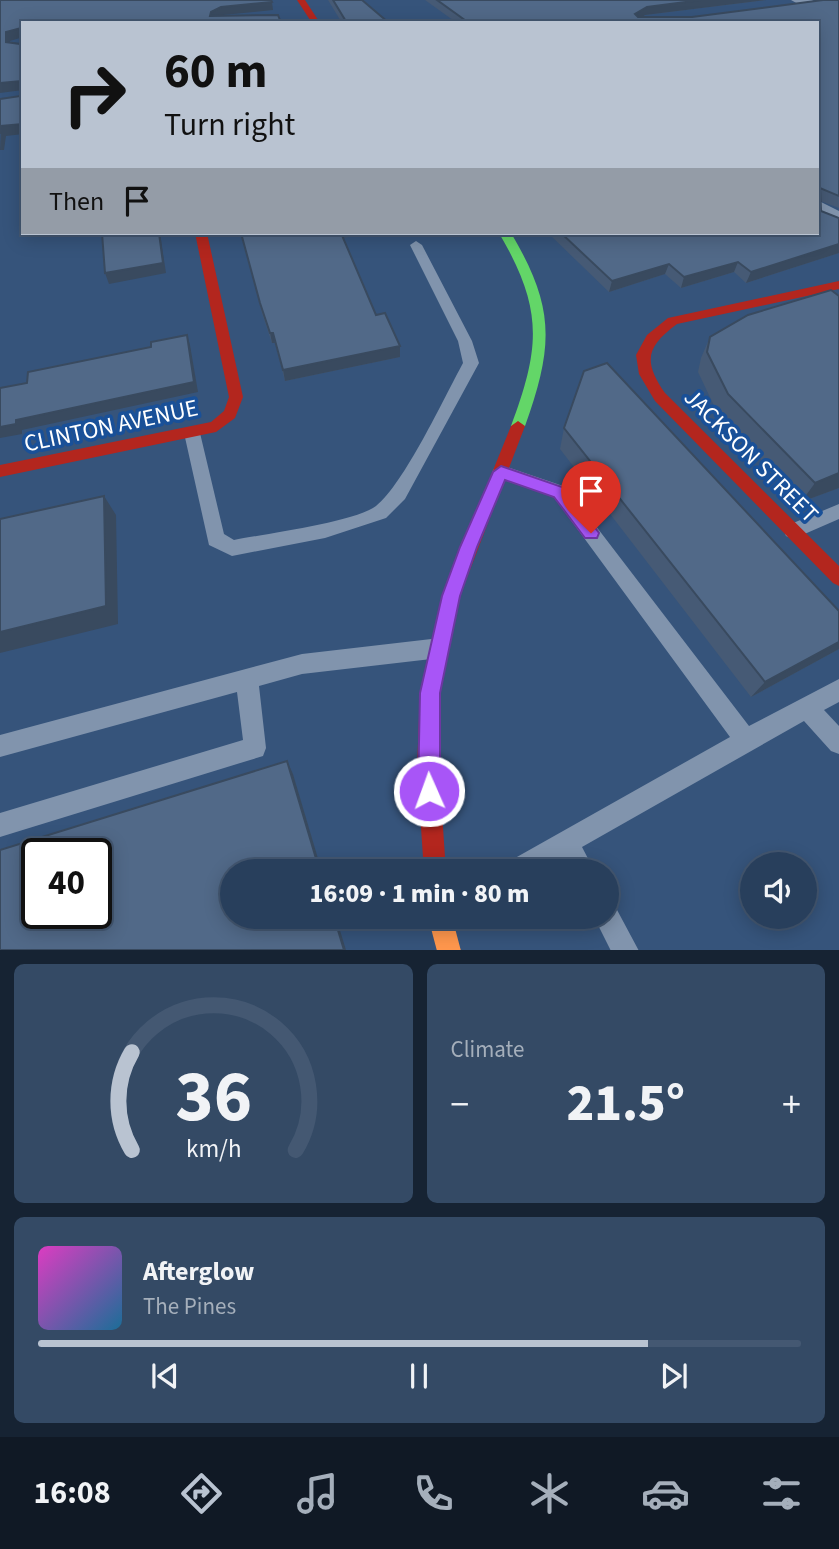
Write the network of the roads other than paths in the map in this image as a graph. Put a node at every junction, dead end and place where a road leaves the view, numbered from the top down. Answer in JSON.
{"nodes":[{"id":1,"x":301,"y":0,"type":"edge"},
{"id":2,"x":827,"y":0,"type":"edge"},
{"id":3,"x":802,"y":1,"type":"edge"},
{"id":4,"x":780,"y":6,"type":"edge"},
{"id":5,"x":315,"y":21,"type":"edge"},
{"id":6,"x":839,"y":22,"type":"edge"},
{"id":7,"x":819,"y":209,"type":"edge"},
{"id":8,"x":839,"y":222,"type":"edge"},
{"id":9,"x":201,"y":235,"type":"edge"},
{"id":10,"x":506,"y":235,"type":"edge"},
{"id":11,"x":416,"y":245,"type":"dead end"},
{"id":12,"x":839,"y":285,"type":"edge"},
{"id":13,"x":192,"y":433,"type":"junction"},
{"id":14,"x":0,"y":471,"type":"edge"},
{"id":15,"x":501,"y":472,"type":"junction"},
{"id":16,"x":839,"y":511,"type":"edge"},
{"id":17,"x":793,"y":531,"type":"junction"},
{"id":18,"x":839,"y":578,"type":"edge"},
{"id":19,"x":440,"y":648,"type":"junction"},
{"id":20,"x":247,"y":680,"type":"junction"},
{"id":21,"x":839,"y":690,"type":"edge"},
{"id":22,"x":807,"y":707,"type":"junction"},
{"id":23,"x":746,"y":740,"type":"junction"},
{"id":24,"x":839,"y":743,"type":"edge"},
{"id":25,"x":0,"y":746,"type":"edge"},
{"id":26,"x":0,"y":825,"type":"edge"},
{"id":27,"x":565,"y":841,"type":"junction"},
{"id":28,"x":434,"y":859,"type":"edge"},
{"id":29,"x":536,"y":859,"type":"edge"},
{"id":30,"x":575,"y":859,"type":"edge"},
{"id":31,"x":443,"y":929,"type":"edge"},
{"id":32,"x":614,"y":929,"type":"edge"},
{"id":33,"x":449,"y":950,"type":"edge"},
{"id":34,"x":626,"y":950,"type":"edge"}],
"edges":[{"from":1,"to":5,"type":"street"},
{"from":2,"to":3,"type":"street"},
{"from":3,"to":4,"type":"street"},
{"from":3,"to":6,"type":"street"},
{"from":7,"to":8,"type":"street"},
{"from":9,"to":13,"type":"street","name":"CLINTON AVENUE"},
{"from":10,"to":15,"type":"street"},
{"from":11,"to":13,"type":"lane"},
{"from":12,"to":17,"type":"street","name":"JACKSON STREET"},
{"from":13,"to":14,"type":"street","name":"CLINTON AVENUE"},
{"from":15,"to":19,"type":"street"},
{"from":15,"to":23,"type":"lane"},
{"from":16,"to":17,"type":"lane"},
{"from":17,"to":18,"type":"street","name":"JACKSON STREET"},
{"from":19,"to":20,"type":"lane"},
{"from":19,"to":28,"type":"street"},
{"from":20,"to":25,"type":"lane"},
{"from":20,"to":26,"type":"lane"},
{"from":21,"to":22,"type":"lane"},
{"from":22,"to":23,"type":"lane"},
{"from":22,"to":24,"type":"lane"},
{"from":23,"to":27,"type":"lane"},
{"from":27,"to":29,"type":"lane"},
{"from":27,"to":30,"type":"lane"},
{"from":31,"to":33,"type":"street"},
{"from":32,"to":34,"type":"lane"}]}
